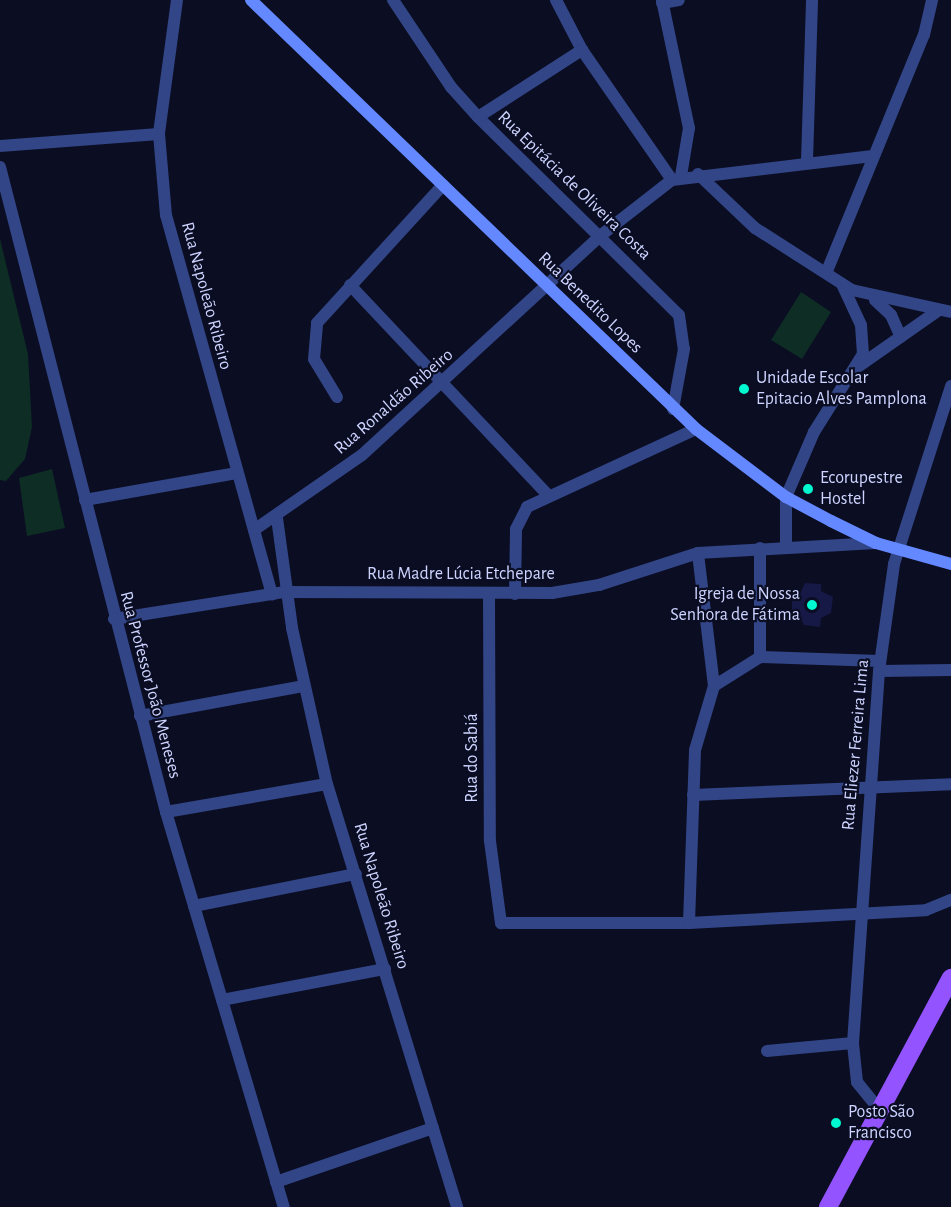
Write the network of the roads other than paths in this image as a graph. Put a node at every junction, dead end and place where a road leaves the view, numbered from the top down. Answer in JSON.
{"nodes":[{"id":1,"x":177,"y":0,"type":"edge"},
{"id":2,"x":251,"y":0,"type":"edge"},
{"id":3,"x":393,"y":0,"type":"edge"},
{"id":4,"x":556,"y":0,"type":"edge"},
{"id":5,"x":679,"y":0,"type":"edge"},
{"id":6,"x":812,"y":0,"type":"edge"},
{"id":7,"x":932,"y":0,"type":"edge"},
{"id":8,"x":662,"y":1,"type":"edge"},
{"id":9,"x":582,"y":50,"type":"junction"},
{"id":10,"x":478,"y":117,"type":"junction"},
{"id":11,"x":159,"y":134,"type":"junction"},
{"id":12,"x":0,"y":146,"type":"edge"},
{"id":13,"x":873,"y":156,"type":"junction"},
{"id":14,"x":807,"y":161,"type":"junction"},
{"id":15,"x":0,"y":167,"type":"edge"},
{"id":16,"x":698,"y":174,"type":"junction"},
{"id":17,"x":677,"y":178,"type":"junction"},
{"id":18,"x":443,"y":185,"type":"junction"},
{"id":19,"x":600,"y":236,"type":"junction"},
{"id":20,"x":827,"y":271,"type":"junction"},
{"id":21,"x":841,"y":283,"type":"junction"},
{"id":22,"x":350,"y":285,"type":"junction"},
{"id":23,"x":547,"y":288,"type":"junction"},
{"id":24,"x":874,"y":299,"type":"junction"},
{"id":25,"x":945,"y":311,"type":"edge"},
{"id":26,"x":901,"y":337,"type":"junction"},
{"id":27,"x":859,"y":366,"type":"junction"},
{"id":28,"x":443,"y":385,"type":"junction"},
{"id":29,"x":951,"y":386,"type":"edge"},
{"id":30,"x":337,"y":397,"type":"dead end"},
{"id":31,"x":673,"y":409,"type":"junction"},
{"id":32,"x":696,"y":429,"type":"junction"},
{"id":33,"x":237,"y":473,"type":"junction"},
{"id":34,"x":547,"y":494,"type":"junction"},
{"id":35,"x":786,"y":497,"type":"junction"},
{"id":36,"x":85,"y":500,"type":"junction"},
{"id":37,"x":277,"y":518,"type":"junction"},
{"id":38,"x":254,"y":530,"type":"junction"},
{"id":39,"x":876,"y":543,"type":"junction"},
{"id":40,"x":786,"y":547,"type":"junction"},
{"id":41,"x":760,"y":548,"type":"junction"},
{"id":42,"x":900,"y":549,"type":"junction"},
{"id":43,"x":698,"y":553,"type":"junction"},
{"id":44,"x":951,"y":564,"type":"edge"},
{"id":45,"x":285,"y":592,"type":"junction"},
{"id":46,"x":272,"y":594,"type":"junction"},
{"id":47,"x":515,"y":594,"type":"junction"},
{"id":48,"x":489,"y":595,"type":"junction"},
{"id":49,"x":114,"y":619,"type":"junction"},
{"id":50,"x":760,"y":657,"type":"junction"},
{"id":51,"x":880,"y":666,"type":"junction"},
{"id":52,"x":951,"y":670,"type":"edge"},
{"id":53,"x":304,"y":686,"type":"junction"},
{"id":54,"x":714,"y":686,"type":"junction"},
{"id":55,"x":140,"y":716,"type":"junction"},
{"id":56,"x":327,"y":784,"type":"junction"},
{"id":57,"x":951,"y":784,"type":"edge"},
{"id":58,"x":871,"y":788,"type":"junction"},
{"id":59,"x":693,"y":795,"type":"junction"},
{"id":60,"x":166,"y":812,"type":"junction"},
{"id":61,"x":356,"y":874,"type":"junction"},
{"id":62,"x":951,"y":900,"type":"edge"},
{"id":63,"x":194,"y":906,"type":"junction"},
{"id":64,"x":859,"y":914,"type":"junction"},
{"id":65,"x":688,"y":923,"type":"junction"},
{"id":66,"x":384,"y":969,"type":"junction"},
{"id":67,"x":951,"y":978,"type":"edge"},
{"id":68,"x":222,"y":1000,"type":"junction"},
{"id":69,"x":853,"y":1043,"type":"junction"},
{"id":70,"x":767,"y":1051,"type":"dead end"},
{"id":71,"x":878,"y":1108,"type":"junction"},
{"id":72,"x":433,"y":1128,"type":"junction"},
{"id":73,"x":276,"y":1182,"type":"junction"},
{"id":74,"x":284,"y":1207,"type":"edge"},
{"id":75,"x":457,"y":1207,"type":"edge"},
{"id":76,"x":828,"y":1207,"type":"edge"}],
"edges":[{"from":1,"to":11,"type":"street","name":"Rua Napoleão Ribeiro"},
{"from":2,"to":18,"type":"main road","name":"Rua Benedito Lopes"},
{"from":3,"to":10,"type":"street","name":"Rua Epitácia de Oliveira Costa"},
{"from":4,"to":9,"type":"street"},
{"from":5,"to":8,"type":"street"},
{"from":6,"to":14,"type":"street"},
{"from":7,"to":13,"type":"street"},
{"from":8,"to":17,"type":"street"},
{"from":9,"to":10,"type":"street"},
{"from":9,"to":17,"type":"street"},
{"from":10,"to":19,"type":"street","name":"Rua Epitácia de Oliveira Costa"},
{"from":11,"to":12,"type":"street"},
{"from":11,"to":33,"type":"street","name":"Rua Napoleão Ribeiro"},
{"from":13,"to":14,"type":"street"},
{"from":13,"to":20,"type":"street"},
{"from":14,"to":16,"type":"street"},
{"from":15,"to":36,"type":"street","name":"Rua Professor João Meneses"},
{"from":16,"to":17,"type":"street"},
{"from":16,"to":20,"type":"street"},
{"from":17,"to":19,"type":"street","name":"Rua Ronaldão Ribeiro"},
{"from":18,"to":22,"type":"street"},
{"from":18,"to":23,"type":"main road","name":"Rua Benedito Lopes"},
{"from":19,"to":23,"type":"street","name":"Rua Ronaldão Ribeiro"},
{"from":19,"to":31,"type":"street","name":"Rua Epitácia de Oliveira Costa"},
{"from":20,"to":21,"type":"street"},
{"from":21,"to":24,"type":"street"},
{"from":21,"to":27,"type":"street"},
{"from":22,"to":28,"type":"street"},
{"from":22,"to":30,"type":"street"},
{"from":23,"to":28,"type":"street","name":"Rua Ronaldão Ribeiro"},
{"from":23,"to":31,"type":"main road","name":"Rua Benedito Lopes"},
{"from":24,"to":25,"type":"street"},
{"from":24,"to":26,"type":"street"},
{"from":25,"to":26,"type":"street"},
{"from":26,"to":27,"type":"street"},
{"from":27,"to":35,"type":"street"},
{"from":28,"to":34,"type":"street"},
{"from":28,"to":37,"type":"street","name":"Rua Ronaldão Ribeiro"},
{"from":29,"to":42,"type":"street","name":"Rua Eliezer Ferreira Lima"},
{"from":31,"to":32,"type":"main road","name":"Rua Benedito Lopes"},
{"from":32,"to":34,"type":"street"},
{"from":32,"to":35,"type":"main road","name":"Rua Benedito Lopes"},
{"from":33,"to":36,"type":"street"},
{"from":33,"to":38,"type":"street","name":"Rua Napoleão Ribeiro"},
{"from":34,"to":47,"type":"street"},
{"from":35,"to":39,"type":"main road","name":"Rua Benedito Lopes"},
{"from":35,"to":40,"type":"street"},
{"from":36,"to":49,"type":"street","name":"Rua Professor João Meneses"},
{"from":37,"to":38,"type":"street","name":"Rua Ronaldão Ribeiro"},
{"from":37,"to":45,"type":"street","name":"Rua Napoleão Ribeiro"},
{"from":38,"to":46,"type":"street","name":"Rua Napoleão Ribeiro"},
{"from":39,"to":40,"type":"street","name":"Rua Madre Lúcia Etchepare"},
{"from":39,"to":42,"type":"main road","name":"Rua Benedito Lopes"},
{"from":40,"to":41,"type":"street","name":"Rua Madre Lúcia Etchepare"},
{"from":41,"to":43,"type":"street","name":"Rua Madre Lúcia Etchepare"},
{"from":41,"to":50,"type":"street"},
{"from":42,"to":44,"type":"main road","name":"Rua Benedito Lopes"},
{"from":42,"to":51,"type":"street","name":"Rua Eliezer Ferreira Lima"},
{"from":43,"to":47,"type":"street","name":"Rua Madre Lúcia Etchepare"},
{"from":43,"to":54,"type":"street"},
{"from":45,"to":46,"type":"street","name":"Rua Madre Lúcia Etchepare"},
{"from":45,"to":48,"type":"street","name":"Rua Madre Lúcia Etchepare"},
{"from":45,"to":53,"type":"street","name":"Rua Napoleão Ribeiro"},
{"from":46,"to":49,"type":"street","name":"Rua Madre Lúcia Etchepare"},
{"from":47,"to":48,"type":"street","name":"Rua Madre Lúcia Etchepare"},
{"from":48,"to":65,"type":"street","name":"Rua do Sabiá"},
{"from":49,"to":55,"type":"street","name":"Rua Professor João Meneses"},
{"from":50,"to":51,"type":"street"},
{"from":50,"to":54,"type":"street"},
{"from":51,"to":52,"type":"street"},
{"from":51,"to":58,"type":"street","name":"Rua Eliezer Ferreira Lima"},
{"from":53,"to":55,"type":"street"},
{"from":53,"to":56,"type":"street","name":"Rua Napoleão Ribeiro"},
{"from":54,"to":59,"type":"street"},
{"from":55,"to":60,"type":"street","name":"Rua Professor João Meneses"},
{"from":56,"to":60,"type":"street"},
{"from":56,"to":61,"type":"street","name":"Rua Napoleão Ribeiro"},
{"from":57,"to":58,"type":"street"},
{"from":58,"to":59,"type":"street"},
{"from":58,"to":64,"type":"street","name":"Rua Eliezer Ferreira Lima"},
{"from":59,"to":65,"type":"street"},
{"from":60,"to":63,"type":"street","name":"Rua Professor João Meneses"},
{"from":61,"to":63,"type":"street"},
{"from":61,"to":66,"type":"street","name":"Rua Napoleão Ribeiro"},
{"from":62,"to":64,"type":"street"},
{"from":63,"to":68,"type":"street","name":"Rua Professor João Meneses"},
{"from":64,"to":65,"type":"street"},
{"from":64,"to":69,"type":"street","name":"Rua Eliezer Ferreira Lima"},
{"from":66,"to":68,"type":"street"},
{"from":66,"to":72,"type":"street","name":"Rua Napoleão Ribeiro"},
{"from":67,"to":71,"type":"main road"},
{"from":68,"to":73,"type":"street","name":"Rua Professor João Meneses"},
{"from":69,"to":70,"type":"street"},
{"from":69,"to":71,"type":"street","name":"Rua Eliezer Ferreira Lima"},
{"from":71,"to":76,"type":"main road"},
{"from":72,"to":73,"type":"street"},
{"from":72,"to":75,"type":"street","name":"Rua Napoleão Ribeiro"},
{"from":73,"to":74,"type":"street","name":"Rua Professor João Meneses"}]}
